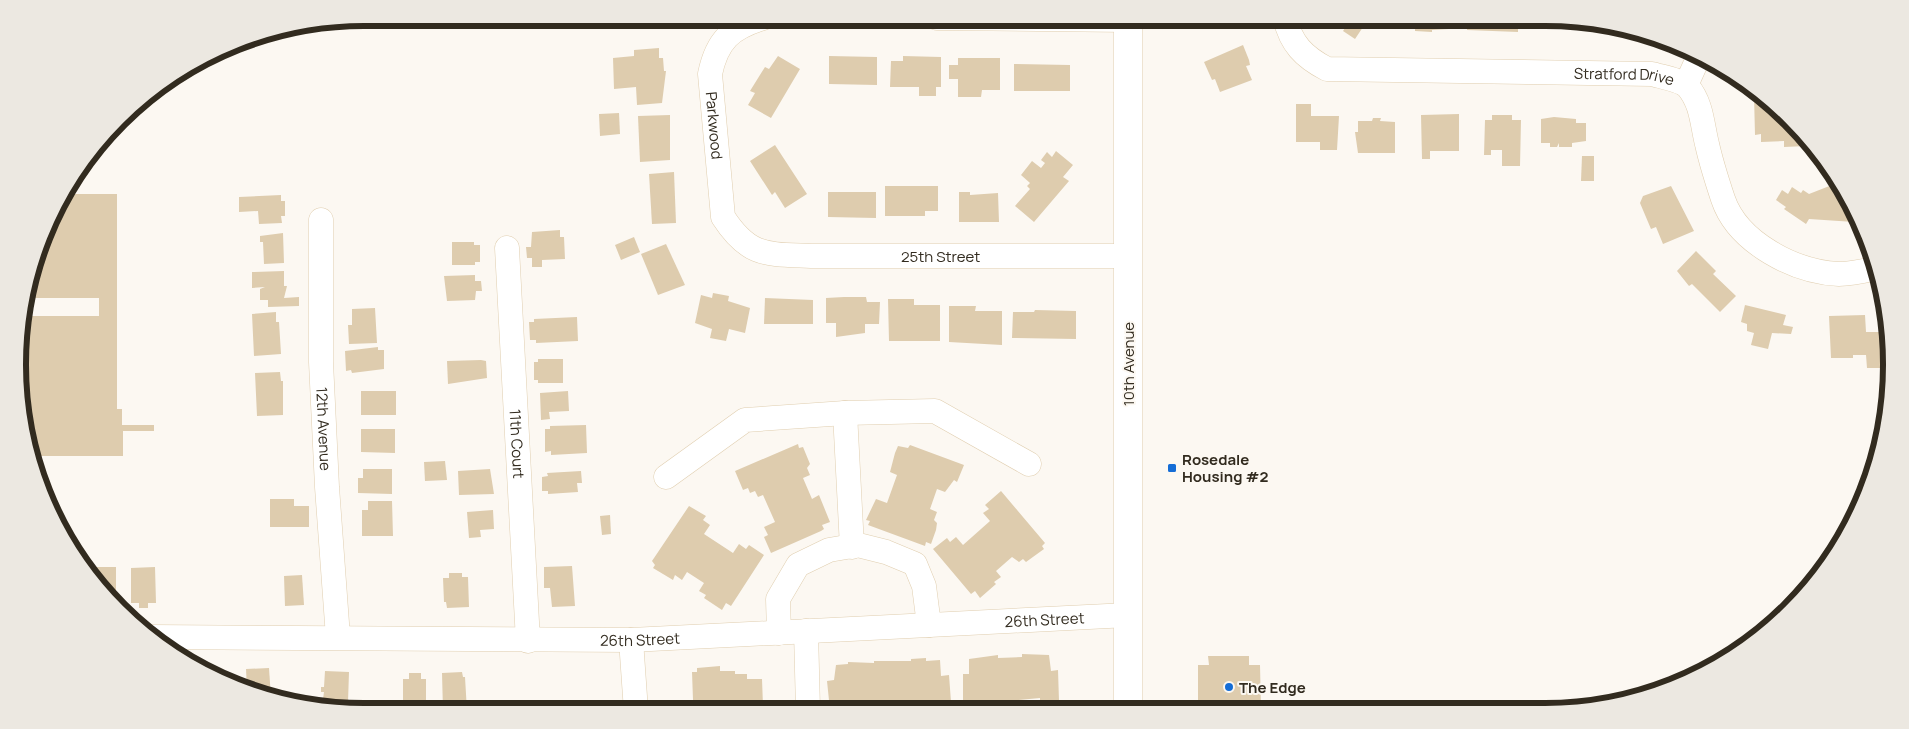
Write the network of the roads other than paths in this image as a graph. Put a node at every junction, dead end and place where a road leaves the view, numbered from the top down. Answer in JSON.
{"nodes":[{"id":1,"x":741,"y":26,"type":"edge"},
{"id":2,"x":1128,"y":26,"type":"edge"},
{"id":3,"x":1288,"y":26,"type":"edge"},
{"id":4,"x":1696,"y":62,"type":"edge"},
{"id":5,"x":1686,"y":85,"type":"junction"},
{"id":6,"x":321,"y":220,"type":"dead end"},
{"id":7,"x":507,"y":248,"type":"dead end"},
{"id":8,"x":751,"y":248,"type":"joint"},
{"id":9,"x":1129,"y":256,"type":"junction"},
{"id":10,"x":1869,"y":270,"type":"edge"},
{"id":11,"x":846,"y":413,"type":"junction"},
{"id":12,"x":1029,"y":464,"type":"dead end"},
{"id":13,"x":666,"y":477,"type":"dead end"},
{"id":14,"x":852,"y":547,"type":"junction"},
{"id":15,"x":1128,"y":615,"type":"junction"},
{"id":16,"x":929,"y":625,"type":"junction"},
{"id":17,"x":806,"y":631,"type":"junction"},
{"id":18,"x":778,"y":633,"type":"junction"},
{"id":19,"x":165,"y":637,"type":"edge"},
{"id":20,"x":338,"y":637,"type":"junction"},
{"id":21,"x":632,"y":640,"type":"junction"},
{"id":22,"x":528,"y":641,"type":"junction"},
{"id":23,"x":636,"y":703,"type":"edge"},
{"id":24,"x":808,"y":703,"type":"edge"},
{"id":25,"x":1128,"y":703,"type":"edge"}],
"edges":[{"from":1,"to":8,"type":"street","name":"Parkwood"},
{"from":2,"to":9,"type":"main road","name":"10th Avenue"},
{"from":3,"to":5,"type":"street","name":"Stratford Drive"},
{"from":4,"to":5,"type":"street"},
{"from":5,"to":10,"type":"street","name":"Stratford Drive"},
{"from":6,"to":20,"type":"street","name":"12th Avenue"},
{"from":7,"to":22,"type":"street","name":"11th Court"},
{"from":8,"to":9,"type":"street","name":"25th Street"},
{"from":9,"to":15,"type":"main road","name":"10th Avenue"},
{"from":11,"to":12,"type":"street"},
{"from":11,"to":13,"type":"street"},
{"from":11,"to":14,"type":"street"},
{"from":14,"to":16,"type":"street"},
{"from":14,"to":18,"type":"street"},
{"from":15,"to":16,"type":"street","name":"26th Street"},
{"from":15,"to":25,"type":"main road","name":"10th Avenue"},
{"from":16,"to":17,"type":"street","name":"26th Street"},
{"from":17,"to":18,"type":"street","name":"26th Street"},
{"from":17,"to":24,"type":"street"},
{"from":18,"to":21,"type":"street","name":"26th Street"},
{"from":19,"to":20,"type":"street","name":"26th Street"},
{"from":20,"to":22,"type":"street","name":"26th Street"},
{"from":21,"to":22,"type":"street","name":"26th Street"},
{"from":21,"to":23,"type":"street"}]}
